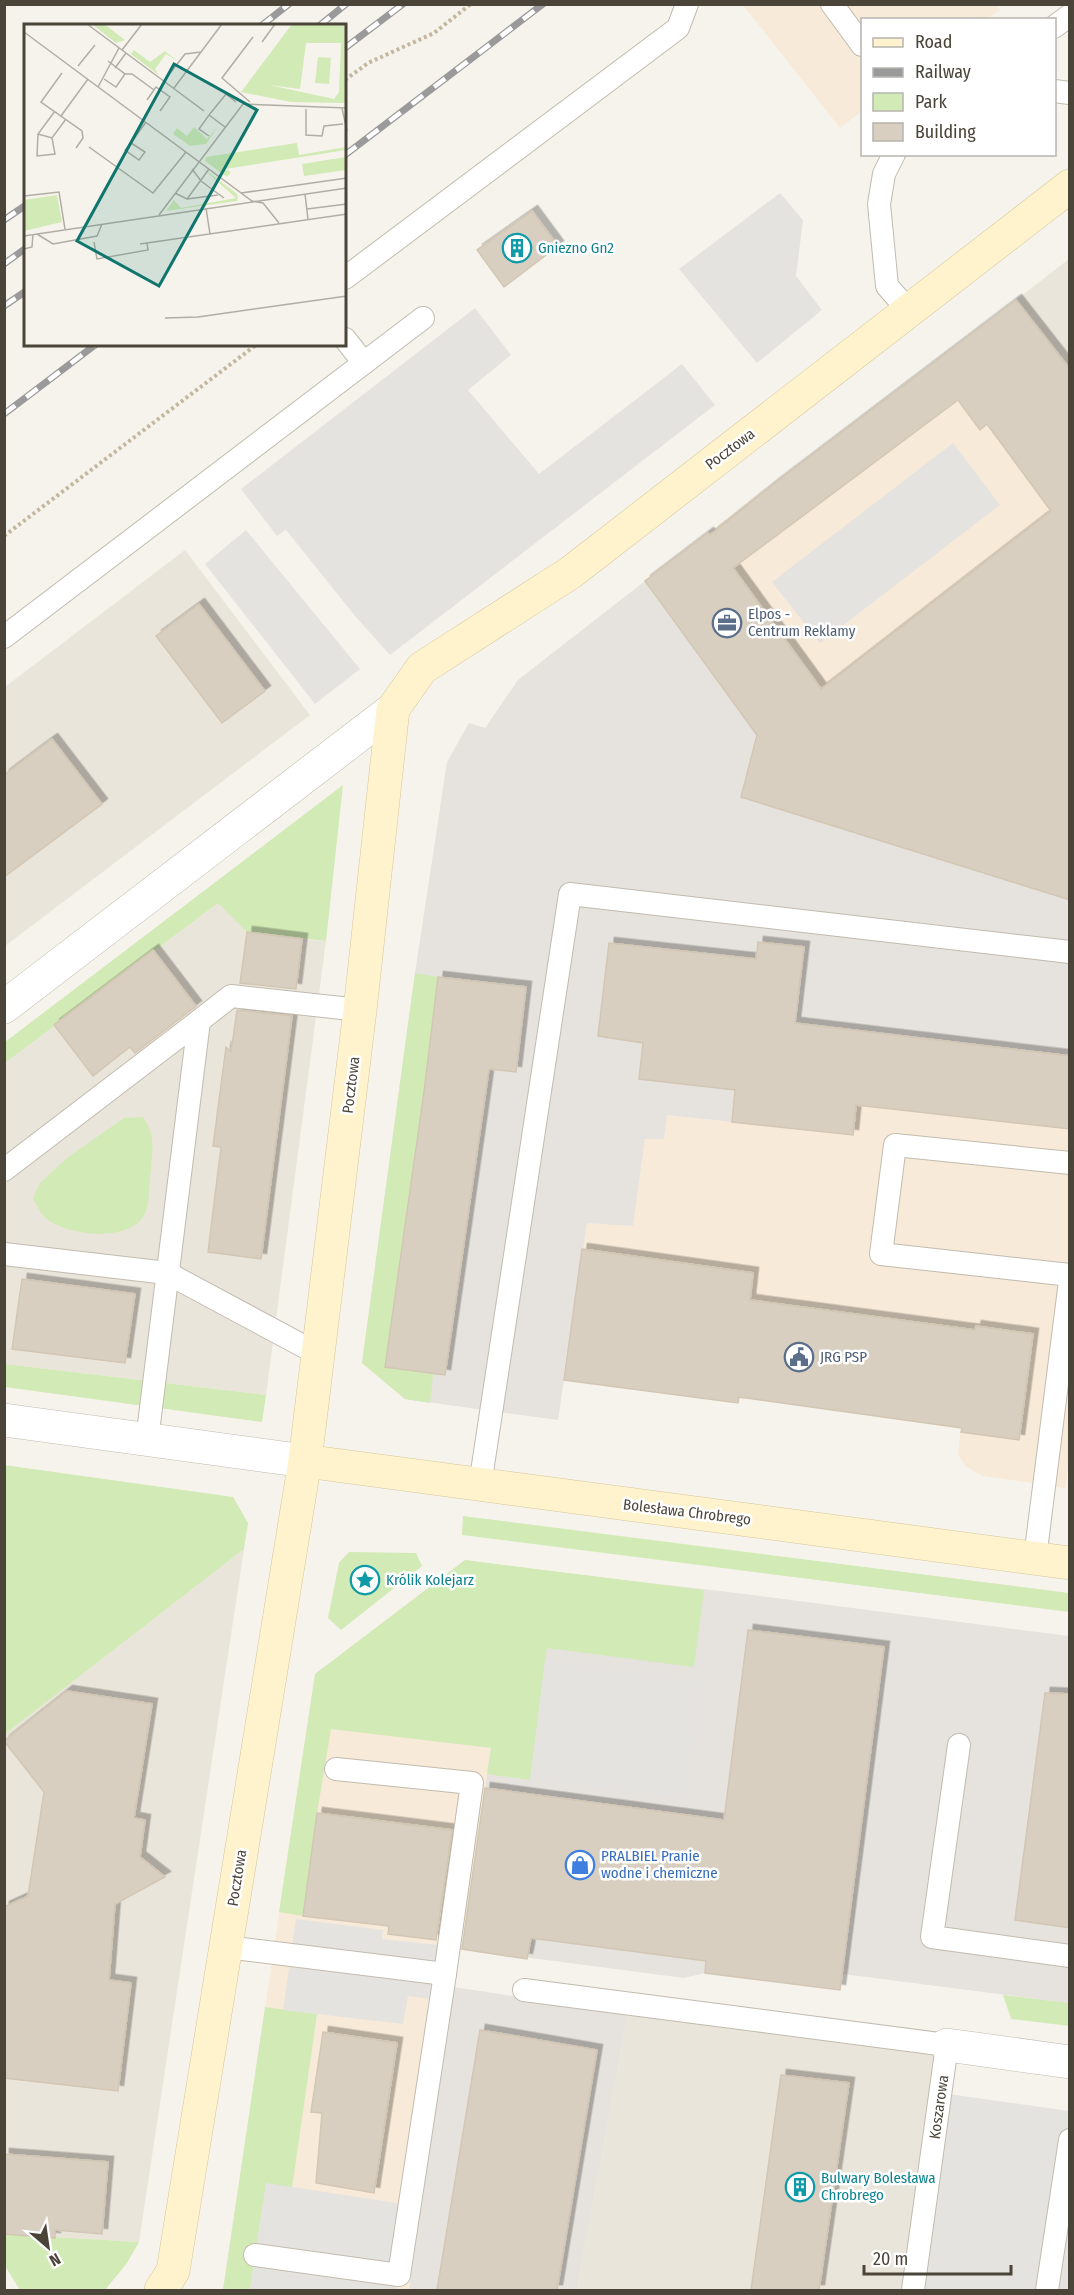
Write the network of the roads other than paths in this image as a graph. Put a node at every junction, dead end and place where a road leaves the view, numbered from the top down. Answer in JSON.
{"nodes":[{"id":1,"x":687,"y":4,"type":"edge"},
{"id":2,"x":832,"y":4,"type":"edge"},
{"id":3,"x":1070,"y":15,"type":"edge"},
{"id":4,"x":1056,"y":26,"type":"edge"},
{"id":5,"x":861,"y":44,"type":"edge"},
{"id":6,"x":893,"y":156,"type":"edge"},
{"id":7,"x":1070,"y":186,"type":"edge"},
{"id":8,"x":346,"y":277,"type":"edge"},
{"id":9,"x":909,"y":311,"type":"junction"},
{"id":10,"x":423,"y":318,"type":"dead end"},
{"id":11,"x":346,"y":340,"type":"edge"},
{"id":12,"x":364,"y":363,"type":"junction"},
{"id":13,"x":4,"y":638,"type":"edge"},
{"id":14,"x":393,"y":709,"type":"junction"},
{"id":15,"x":1070,"y":952,"type":"edge"},
{"id":16,"x":4,"y":1007,"type":"edge"},
{"id":17,"x":360,"y":1010,"type":"junction"},
{"id":18,"x":200,"y":1021,"type":"junction"},
{"id":19,"x":1070,"y":1163,"type":"edge"},
{"id":20,"x":4,"y":1170,"type":"edge"},
{"id":21,"x":4,"y":1254,"type":"edge"},
{"id":22,"x":167,"y":1273,"type":"junction"},
{"id":23,"x":1070,"y":1275,"type":"edge"},
{"id":24,"x":1070,"y":1281,"type":"edge"},
{"id":25,"x":318,"y":1354,"type":"junction"},
{"id":26,"x":4,"y":1420,"type":"edge"},
{"id":27,"x":147,"y":1440,"type":"junction"},
{"id":28,"x":305,"y":1461,"type":"junction"},
{"id":29,"x":480,"y":1485,"type":"junction"},
{"id":30,"x":1035,"y":1558,"type":"junction"},
{"id":31,"x":1070,"y":1563,"type":"edge"},
{"id":32,"x":958,"y":1745,"type":"dead end"},
{"id":33,"x":336,"y":1769,"type":"dead end"},
{"id":34,"x":226,"y":1947,"type":"junction"},
{"id":35,"x":1070,"y":1956,"type":"edge"},
{"id":36,"x":445,"y":1974,"type":"junction"},
{"id":37,"x":524,"y":1990,"type":"dead end"},
{"id":38,"x":947,"y":2045,"type":"junction"},
{"id":39,"x":1070,"y":2062,"type":"edge"},
{"id":40,"x":1070,"y":2140,"type":"edge"},
{"id":41,"x":255,"y":2254,"type":"dead end"},
{"id":42,"x":161,"y":2290,"type":"edge"},
{"id":43,"x":913,"y":2290,"type":"edge"},
{"id":44,"x":1047,"y":2290,"type":"edge"}],
"edges":[{"from":1,"to":8,"type":"lane"},
{"from":2,"to":5,"type":"lane"},
{"from":3,"to":4,"type":"lane"},
{"from":6,"to":9,"type":"lane"},
{"from":7,"to":9,"type":"street","name":"Pocztowa"},
{"from":9,"to":14,"type":"street","name":"Pocztowa"},
{"from":10,"to":12,"type":"lane"},
{"from":11,"to":12,"type":"lane"},
{"from":12,"to":13,"type":"lane"},
{"from":14,"to":16,"type":"street","name":"Pocztowa"},
{"from":14,"to":17,"type":"street","name":"Pocztowa"},
{"from":15,"to":29,"type":"lane"},
{"from":17,"to":18,"type":"lane"},
{"from":17,"to":25,"type":"street","name":"Pocztowa"},
{"from":18,"to":20,"type":"lane"},
{"from":18,"to":22,"type":"lane"},
{"from":19,"to":23,"type":"lane"},
{"from":21,"to":22,"type":"lane"},
{"from":22,"to":25,"type":"lane"},
{"from":22,"to":27,"type":"lane"},
{"from":24,"to":30,"type":"lane"},
{"from":25,"to":28,"type":"street","name":"Pocztowa"},
{"from":26,"to":27,"type":"street"},
{"from":27,"to":28,"type":"street"},
{"from":28,"to":29,"type":"street","name":"Bolesława Chrobrego"},
{"from":28,"to":34,"type":"street","name":"Pocztowa"},
{"from":29,"to":30,"type":"street","name":"Bolesława Chrobrego"},
{"from":30,"to":31,"type":"street","name":"Bolesława Chrobrego"},
{"from":32,"to":35,"type":"lane"},
{"from":33,"to":36,"type":"lane"},
{"from":34,"to":36,"type":"lane"},
{"from":34,"to":42,"type":"street","name":"Pocztowa"},
{"from":36,"to":41,"type":"lane"},
{"from":37,"to":38,"type":"lane"},
{"from":38,"to":39,"type":"street"},
{"from":38,"to":43,"type":"lane","name":"Koszarowa"},
{"from":40,"to":44,"type":"lane"}]}
